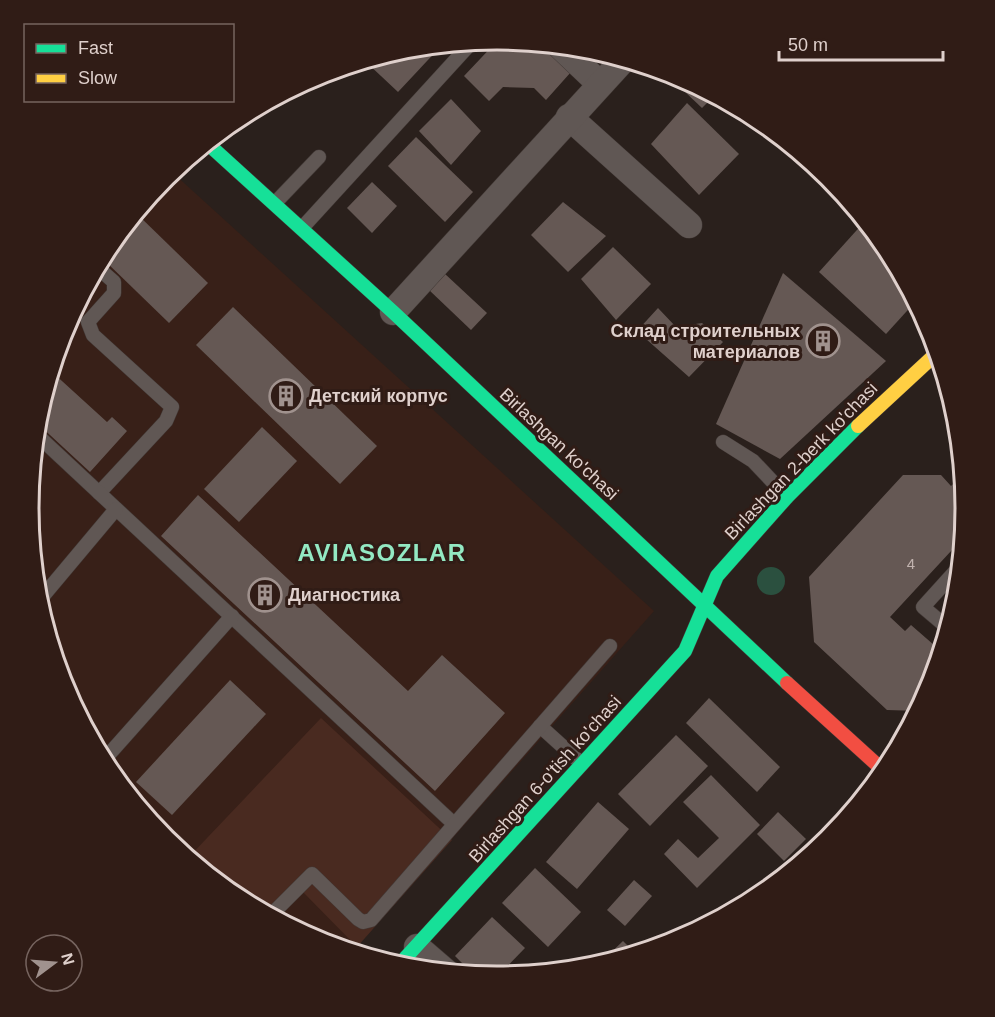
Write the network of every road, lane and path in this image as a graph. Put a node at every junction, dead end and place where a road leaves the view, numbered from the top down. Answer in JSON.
{"nodes":[{"id":1,"x":463,"y":51,"type":"edge"},
{"id":2,"x":571,"y":56,"type":"edge"},
{"id":3,"x":617,"y":66,"type":"edge"},
{"id":4,"x":600,"y":84,"type":"junction"},
{"id":5,"x":569,"y":117,"type":"junction"},
{"id":6,"x":213,"y":149,"type":"edge"},
{"id":7,"x":319,"y":157,"type":"dead end"},
{"id":8,"x":275,"y":203,"type":"junction"},
{"id":9,"x":689,"y":225,"type":"dead end"},
{"id":10,"x":302,"y":228,"type":"junction"},
{"id":11,"x":104,"y":273,"type":"edge"},
{"id":12,"x":393,"y":312,"type":"junction"},
{"id":13,"x":931,"y":358,"type":"edge"},
{"id":14,"x":44,"y":442,"type":"edge"},
{"id":15,"x":723,"y":442,"type":"dead end"},
{"id":16,"x":99,"y":493,"type":"junction"},
{"id":17,"x":788,"y":497,"type":"junction"},
{"id":18,"x":116,"y":509,"type":"junction"},
{"id":19,"x":951,"y":577,"type":"edge"},
{"id":20,"x":47,"y":591,"type":"edge"},
{"id":21,"x":703,"y":606,"type":"junction"},
{"id":22,"x":232,"y":616,"type":"junction"},
{"id":23,"x":941,"y":622,"type":"edge"},
{"id":24,"x":610,"y":646,"type":"dead end"},
{"id":25,"x":540,"y":726,"type":"junction"},
{"id":26,"x":110,"y":753,"type":"edge"},
{"id":27,"x":582,"y":764,"type":"junction"},
{"id":28,"x":877,"y":765,"type":"edge"},
{"id":29,"x":454,"y":824,"type":"junction"},
{"id":30,"x":276,"y":910,"type":"edge"},
{"id":31,"x":417,"y":947,"type":"junction"},
{"id":32,"x":406,"y":958,"type":"edge"},
{"id":33,"x":435,"y":962,"type":"edge"}],
"edges":[{"from":1,"to":10,"type":"lane"},
{"from":2,"to":4,"type":"street"},
{"from":3,"to":4,"type":"street"},
{"from":4,"to":5,"type":"street"},
{"from":5,"to":9,"type":"street"},
{"from":5,"to":12,"type":"street"},
{"from":6,"to":8,"type":"main road","name":"Birlashgan ko'chasi"},
{"from":7,"to":8,"type":"lane"},
{"from":8,"to":10,"type":"main road","name":"Birlashgan ko'chasi"},
{"from":10,"to":12,"type":"main road","name":"Birlashgan ko'chasi"},
{"from":11,"to":16,"type":"lane"},
{"from":12,"to":21,"type":"main road","name":"Birlashgan ko'chasi"},
{"from":13,"to":17,"type":"main road","name":"Birlashgan 2-berk ko'chasi"},
{"from":14,"to":16,"type":"lane"},
{"from":15,"to":17,"type":"lane"},
{"from":16,"to":18,"type":"lane"},
{"from":17,"to":21,"type":"main road","name":"Birlashgan 2-berk ko'chasi"},
{"from":18,"to":20,"type":"lane"},
{"from":18,"to":22,"type":"lane"},
{"from":19,"to":23,"type":"lane"},
{"from":21,"to":27,"type":"main road","name":"Birlashgan 6-o'tish ko'chasi"},
{"from":21,"to":28,"type":"main road","name":"Birlashgan ko'chasi"},
{"from":22,"to":26,"type":"lane"},
{"from":22,"to":29,"type":"lane"},
{"from":24,"to":25,"type":"lane"},
{"from":25,"to":27,"type":"lane"},
{"from":25,"to":29,"type":"lane"},
{"from":27,"to":31,"type":"main road","name":"Birlashgan 6-o'tish ko'chasi"},
{"from":29,"to":30,"type":"lane"},
{"from":31,"to":32,"type":"main road","name":"Birlashgan 6-o'tish ko'chasi"},
{"from":31,"to":33,"type":"street"}]}
